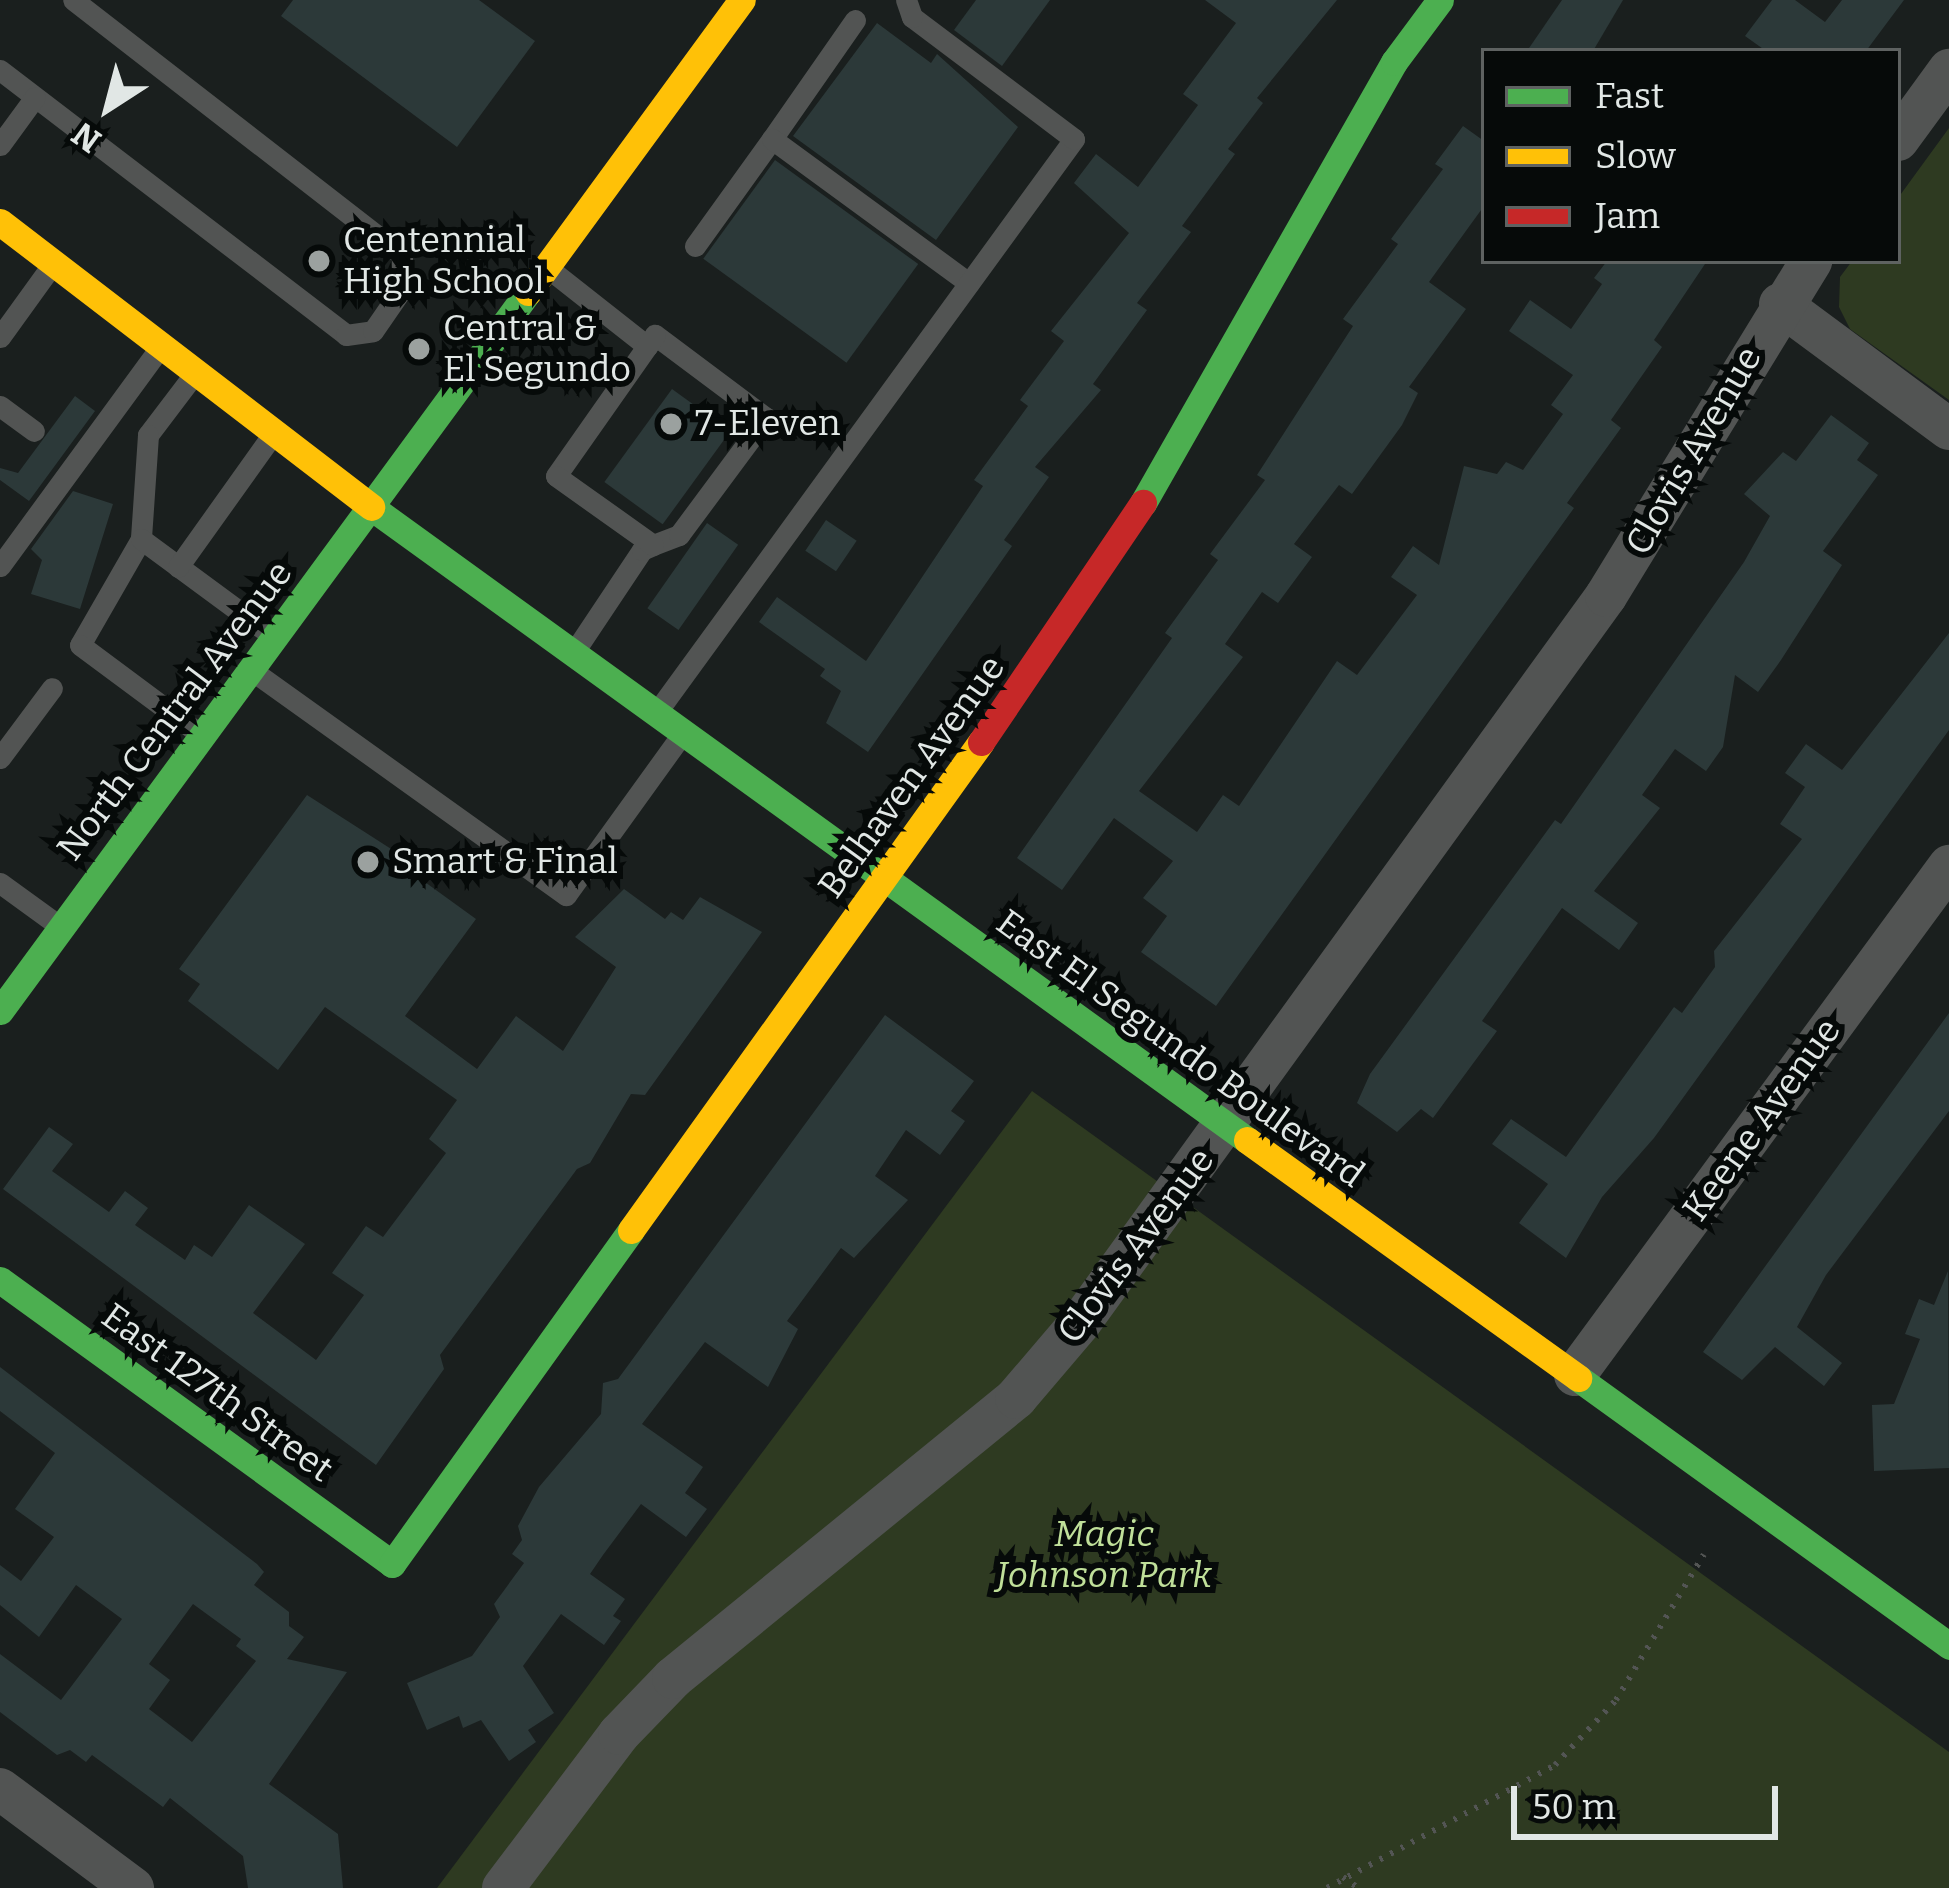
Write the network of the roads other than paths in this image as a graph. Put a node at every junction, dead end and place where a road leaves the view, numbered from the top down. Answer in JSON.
{"nodes":[{"id":1,"x":73,"y":0,"type":"edge"},
{"id":2,"x":742,"y":0,"type":"edge"},
{"id":3,"x":906,"y":0,"type":"edge"},
{"id":4,"x":1440,"y":0,"type":"edge"},
{"id":5,"x":855,"y":20,"type":"dead end"},
{"id":6,"x":0,"y":70,"type":"edge"},
{"id":7,"x":1949,"y":70,"type":"edge"},
{"id":8,"x":35,"y":98,"type":"junction"},
{"id":9,"x":1901,"y":136,"type":"edge"},
{"id":10,"x":772,"y":139,"type":"junction"},
{"id":11,"x":0,"y":146,"type":"edge"},
{"id":12,"x":0,"y":222,"type":"edge"},
{"id":13,"x":695,"y":246,"type":"dead end"},
{"id":14,"x":54,"y":262,"type":"junction"},
{"id":15,"x":1809,"y":264,"type":"edge"},
{"id":16,"x":547,"y":267,"type":"junction"},
{"id":17,"x":969,"y":283,"type":"junction"},
{"id":18,"x":1780,"y":304,"type":"junction"},
{"id":19,"x":0,"y":337,"type":"edge"},
{"id":20,"x":161,"y":346,"type":"junction"},
{"id":21,"x":646,"y":346,"type":"junction"},
{"id":22,"x":196,"y":373,"type":"junction"},
{"id":23,"x":0,"y":406,"type":"edge"},
{"id":24,"x":1949,"y":429,"type":"edge"},
{"id":25,"x":34,"y":431,"type":"dead end"},
{"id":26,"x":274,"y":433,"type":"junction"},
{"id":27,"x":371,"y":507,"type":"junction"},
{"id":28,"x":141,"y":539,"type":"junction"},
{"id":29,"x":653,"y":545,"type":"junction"},
{"id":30,"x":0,"y":566,"type":"edge"},
{"id":31,"x":178,"y":567,"type":"junction"},
{"id":32,"x":275,"y":638,"type":"junction"},
{"id":33,"x":572,"y":655,"type":"junction"},
{"id":34,"x":252,"y":670,"type":"junction"},
{"id":35,"x":52,"y":688,"type":"dead end"},
{"id":36,"x":655,"y":715,"type":"junction"},
{"id":37,"x":682,"y":734,"type":"junction"},
{"id":38,"x":203,"y":736,"type":"junction"},
{"id":39,"x":0,"y":758,"type":"edge"},
{"id":40,"x":1949,"y":866,"type":"edge"},
{"id":41,"x":884,"y":880,"type":"junction"},
{"id":42,"x":0,"y":883,"type":"edge"},
{"id":43,"x":60,"y":927,"type":"junction"},
{"id":44,"x":0,"y":1012,"type":"edge"},
{"id":45,"x":1226,"y":1128,"type":"junction"},
{"id":46,"x":0,"y":1280,"type":"edge"},
{"id":47,"x":1575,"y":1375,"type":"junction"},
{"id":48,"x":392,"y":1564,"type":"joint"},
{"id":49,"x":1949,"y":1646,"type":"edge"},
{"id":50,"x":0,"y":1790,"type":"edge"},
{"id":51,"x":133,"y":1888,"type":"edge"},
{"id":52,"x":503,"y":1888,"type":"edge"}],
"edges":[{"from":1,"to":8,"type":"lane"},
{"from":2,"to":16,"type":"main road","name":"North Central Avenue"},
{"from":3,"to":17,"type":"lane"},
{"from":4,"to":41,"type":"main road","name":"Belhaven Avenue"},
{"from":5,"to":10,"type":"lane"},
{"from":6,"to":8,"type":"lane"},
{"from":7,"to":9,"type":"street"},
{"from":8,"to":11,"type":"lane"},
{"from":10,"to":13,"type":"lane"},
{"from":10,"to":17,"type":"lane"},
{"from":12,"to":14,"type":"main road","name":"East El Segundo Boulevard"},
{"from":14,"to":19,"type":"lane"},
{"from":14,"to":20,"type":"main road","name":"East El Segundo Boulevard"},
{"from":15,"to":18,"type":"street","name":"Clovis Avenue"},
{"from":16,"to":21,"type":"lane"},
{"from":16,"to":27,"type":"main road","name":"North Central Avenue"},
{"from":17,"to":36,"type":"lane"},
{"from":18,"to":24,"type":"street"},
{"from":18,"to":45,"type":"street","name":"Clovis Avenue"},
{"from":20,"to":22,"type":"main road","name":"East El Segundo Boulevard"},
{"from":20,"to":30,"type":"lane"},
{"from":21,"to":29,"type":"lane"},
{"from":21,"to":29,"type":"lane"},
{"from":22,"to":26,"type":"main road","name":"East El Segundo Boulevard"},
{"from":22,"to":28,"type":"lane"},
{"from":23,"to":25,"type":"lane"},
{"from":26,"to":27,"type":"main road","name":"East El Segundo Boulevard"},
{"from":26,"to":31,"type":"lane"},
{"from":27,"to":32,"type":"main road","name":"North Central Avenue"},
{"from":27,"to":33,"type":"main road","name":"East El Segundo Boulevard"},
{"from":28,"to":31,"type":"lane"},
{"from":28,"to":38,"type":"lane"},
{"from":29,"to":33,"type":"lane"},
{"from":31,"to":32,"type":"lane"},
{"from":32,"to":34,"type":"main road","name":"North Central Avenue"},
{"from":33,"to":36,"type":"main road","name":"East El Segundo Boulevard"},
{"from":34,"to":37,"type":"lane"},
{"from":34,"to":38,"type":"main road","name":"North Central Avenue"},
{"from":35,"to":39,"type":"lane"},
{"from":36,"to":37,"type":"main road","name":"East El Segundo Boulevard"},
{"from":37,"to":41,"type":"main road","name":"East El Segundo Boulevard"},
{"from":38,"to":43,"type":"main road","name":"North Central Avenue"},
{"from":40,"to":47,"type":"street","name":"Keene Avenue"},
{"from":41,"to":45,"type":"main road","name":"East El Segundo Boulevard"},
{"from":41,"to":48,"type":"main road","name":"Belhaven Avenue"},
{"from":42,"to":43,"type":"lane"},
{"from":43,"to":44,"type":"main road","name":"North Central Avenue"},
{"from":45,"to":47,"type":"main road","name":"East El Segundo Boulevard"},
{"from":45,"to":52,"type":"street","name":"Clovis Avenue"},
{"from":46,"to":48,"type":"main road","name":"East 127th Street"},
{"from":47,"to":49,"type":"main road","name":"East El Segundo Boulevard"},
{"from":50,"to":51,"type":"street"}]}
